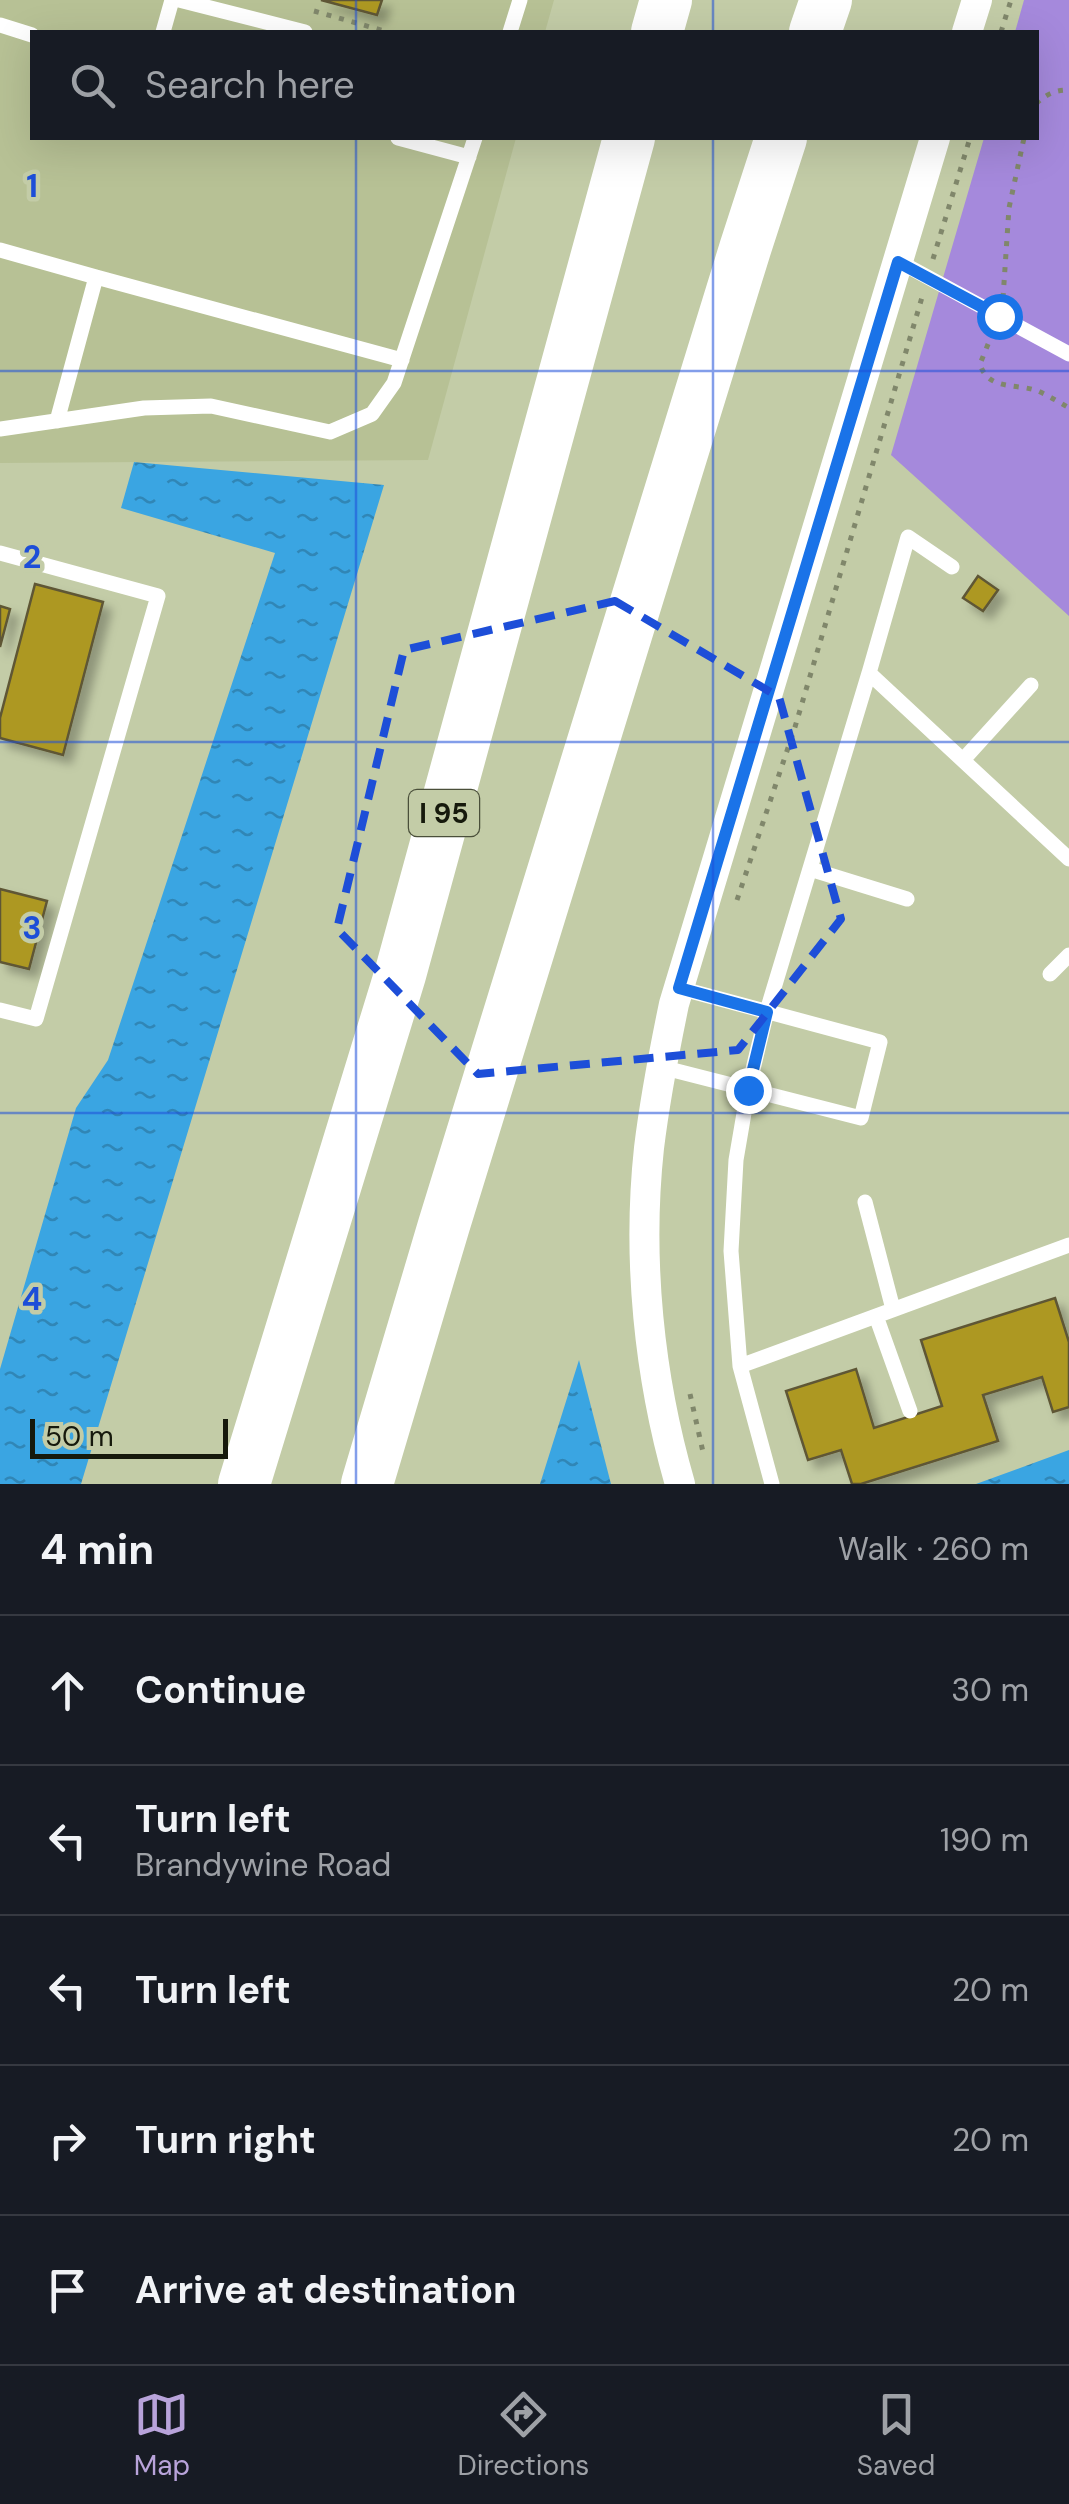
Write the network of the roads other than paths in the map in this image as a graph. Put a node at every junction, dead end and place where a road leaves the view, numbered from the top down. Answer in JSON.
{"nodes":[{"id":1,"x":175,"y":0,"type":"edge"},
{"id":2,"x":520,"y":0,"type":"edge"},
{"id":3,"x":666,"y":0,"type":"edge"},
{"id":4,"x":826,"y":0,"type":"edge"},
{"id":5,"x":977,"y":0,"type":"edge"},
{"id":6,"x":0,"y":26,"type":"edge"},
{"id":7,"x":164,"y":30,"type":"edge"},
{"id":8,"x":297,"y":30,"type":"edge"},
{"id":9,"x":511,"y":30,"type":"edge"},
{"id":10,"x":658,"y":30,"type":"edge"},
{"id":11,"x":817,"y":30,"type":"edge"},
{"id":12,"x":968,"y":30,"type":"edge"},
{"id":13,"x":30,"y":34,"type":"edge"},
{"id":14,"x":405,"y":140,"type":"edge"},
{"id":15,"x":474,"y":140,"type":"edge"},
{"id":16,"x":627,"y":140,"type":"edge"},
{"id":17,"x":780,"y":140,"type":"edge"},
{"id":18,"x":934,"y":140,"type":"edge"},
{"id":19,"x":468,"y":158,"type":"junction"},
{"id":20,"x":0,"y":250,"type":"edge"},
{"id":21,"x":898,"y":262,"type":"junction"},
{"id":22,"x":96,"y":277,"type":"junction"},
{"id":23,"x":1069,"y":354,"type":"edge"},
{"id":24,"x":402,"y":360,"type":"junction"},
{"id":25,"x":57,"y":421,"type":"junction"},
{"id":26,"x":0,"y":429,"type":"edge"},
{"id":27,"x":0,"y":553,"type":"edge"},
{"id":28,"x":952,"y":567,"type":"dead end"},
{"id":29,"x":869,"y":673,"type":"junction"},
{"id":30,"x":1031,"y":685,"type":"dead end"},
{"id":31,"x":963,"y":760,"type":"junction"},
{"id":32,"x":1069,"y":859,"type":"edge"},
{"id":33,"x":810,"y":869,"type":"junction"},
{"id":34,"x":907,"y":899,"type":"dead end"},
{"id":35,"x":1069,"y":955,"type":"edge"},
{"id":36,"x":1050,"y":974,"type":"dead end"},
{"id":37,"x":679,"y":988,"type":"junction"},
{"id":38,"x":0,"y":1010,"type":"edge"},
{"id":39,"x":767,"y":1012,"type":"junction"},
{"id":40,"x":660,"y":1068,"type":"junction"},
{"id":41,"x":748,"y":1090,"type":"junction"},
{"id":42,"x":865,"y":1202,"type":"dead end"},
{"id":43,"x":1069,"y":1245,"type":"edge"},
{"id":44,"x":894,"y":1310,"type":"junction"},
{"id":45,"x":876,"y":1316,"type":"junction"},
{"id":46,"x":740,"y":1366,"type":"junction"},
{"id":47,"x":910,"y":1411,"type":"dead end"},
{"id":48,"x":244,"y":1484,"type":"edge"},
{"id":49,"x":368,"y":1484,"type":"edge"},
{"id":50,"x":680,"y":1484,"type":"edge"},
{"id":51,"x":772,"y":1484,"type":"edge"}],
"edges":[{"from":1,"to":7,"type":"lane"},
{"from":1,"to":8,"type":"lane"},
{"from":2,"to":9,"type":"lane"},
{"from":3,"to":10,"type":"highway"},
{"from":4,"to":11,"type":"highway"},
{"from":5,"to":12,"type":"street"},
{"from":6,"to":13,"type":"lane"},
{"from":14,"to":19,"type":"lane"},
{"from":15,"to":19,"type":"lane"},
{"from":16,"to":48,"type":"highway","number":"I 95"},
{"from":17,"to":49,"type":"highway"},
{"from":18,"to":21,"type":"street"},
{"from":19,"to":24,"type":"lane"},
{"from":20,"to":22,"type":"lane"},
{"from":21,"to":23,"type":"lane"},
{"from":21,"to":37,"type":"street"},
{"from":22,"to":24,"type":"lane"},
{"from":22,"to":25,"type":"lane"},
{"from":24,"to":25,"type":"lane"},
{"from":25,"to":26,"type":"lane"},
{"from":27,"to":38,"type":"lane"},
{"from":28,"to":29,"type":"lane"},
{"from":29,"to":31,"type":"lane"},
{"from":29,"to":33,"type":"lane"},
{"from":30,"to":31,"type":"lane"},
{"from":31,"to":32,"type":"lane"},
{"from":33,"to":34,"type":"lane"},
{"from":33,"to":39,"type":"lane"},
{"from":35,"to":36,"type":"lane"},
{"from":37,"to":39,"type":"lane"},
{"from":37,"to":40,"type":"street"},
{"from":39,"to":41,"type":"lane"},
{"from":39,"to":41,"type":"lane"},
{"from":40,"to":41,"type":"lane"},
{"from":40,"to":50,"type":"street"},
{"from":41,"to":46,"type":"lane"},
{"from":42,"to":44,"type":"lane"},
{"from":43,"to":44,"type":"lane"},
{"from":44,"to":45,"type":"lane"},
{"from":45,"to":46,"type":"lane"},
{"from":45,"to":47,"type":"lane"},
{"from":46,"to":51,"type":"lane"}]}
